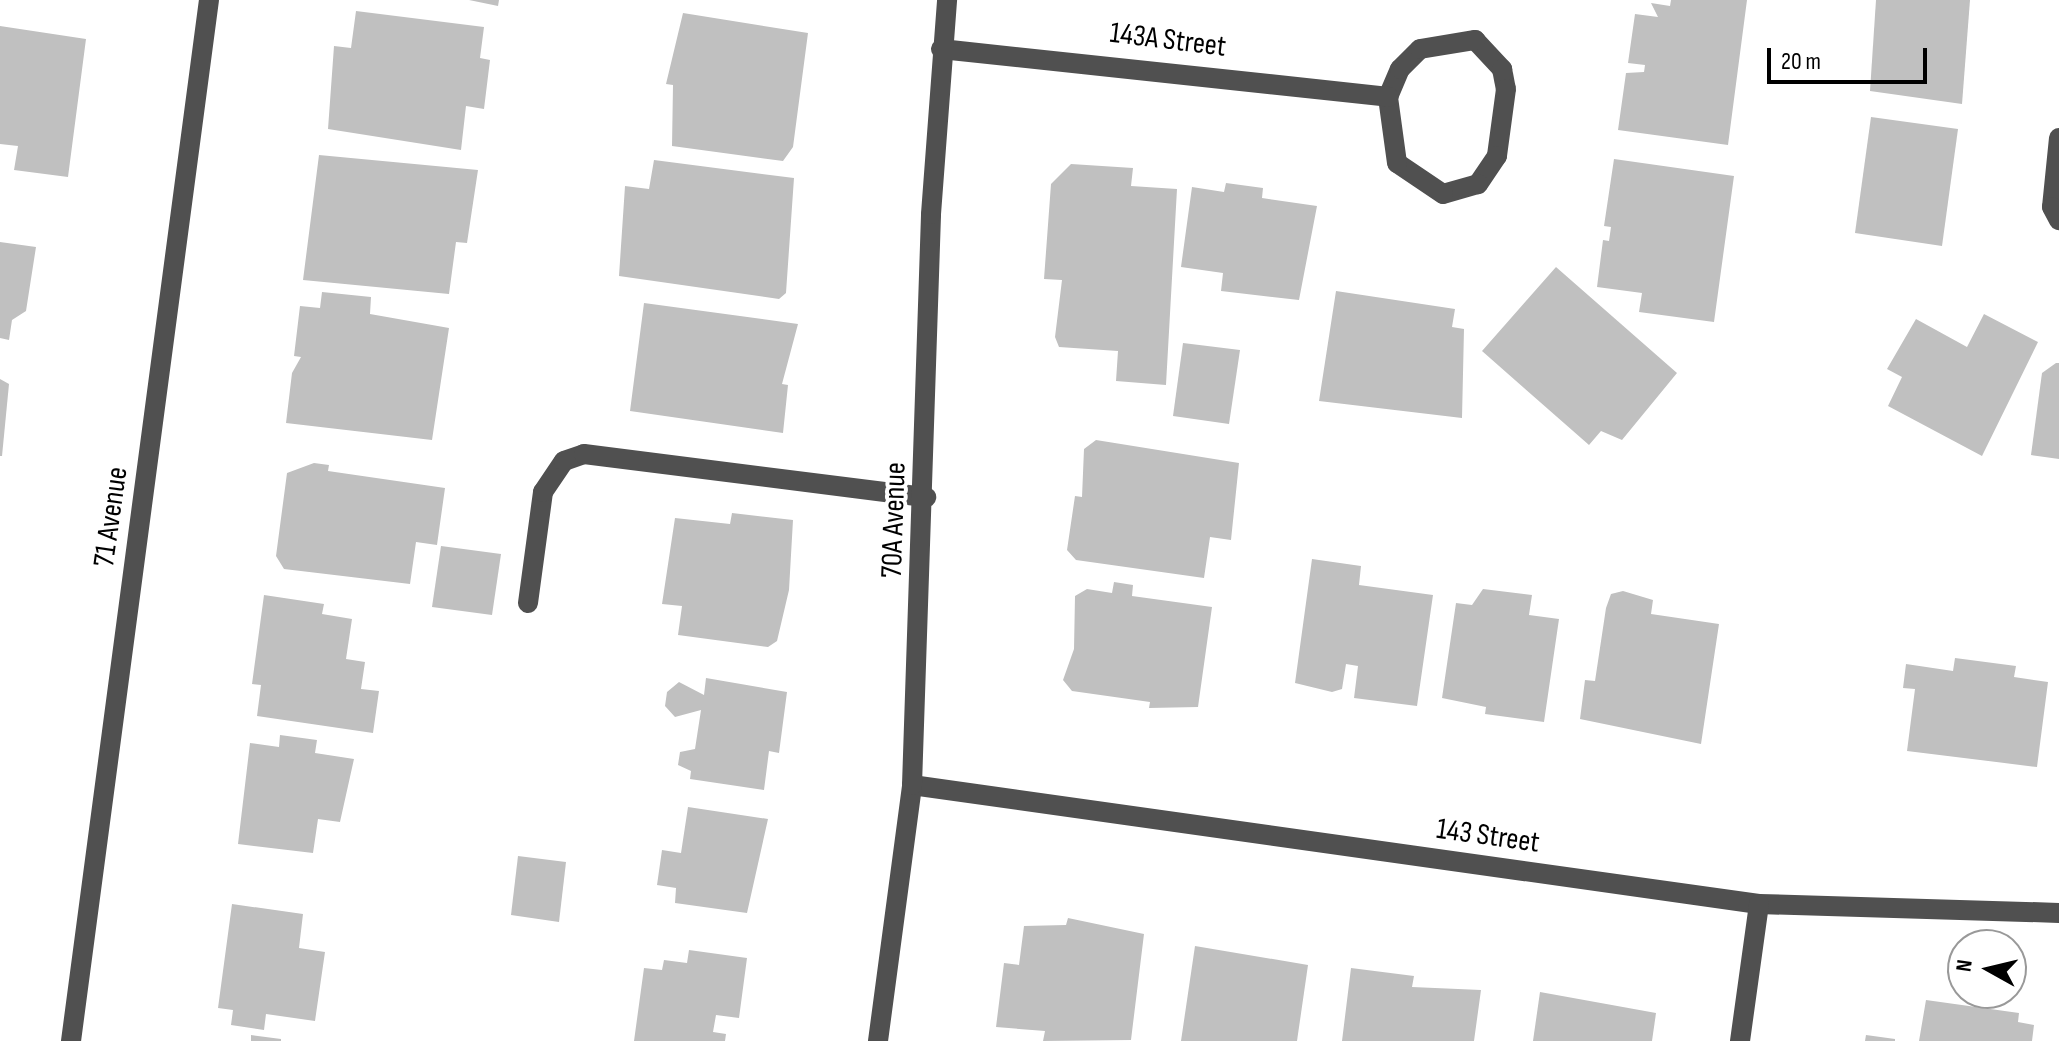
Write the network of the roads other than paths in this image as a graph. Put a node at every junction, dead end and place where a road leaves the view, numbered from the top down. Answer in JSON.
{"nodes":[{"id":1,"x":209,"y":0,"type":"edge"},
{"id":2,"x":947,"y":0,"type":"edge"},
{"id":3,"x":941,"y":49,"type":"junction"},
{"id":4,"x":1388,"y":97,"type":"junction"},
{"id":5,"x":2059,"y":138,"type":"edge"},
{"id":6,"x":2059,"y":220,"type":"edge"},
{"id":7,"x":926,"y":497,"type":"junction"},
{"id":8,"x":528,"y":603,"type":"dead end"},
{"id":9,"x":912,"y":785,"type":"junction"},
{"id":10,"x":1759,"y":904,"type":"junction"},
{"id":11,"x":2059,"y":913,"type":"edge"},
{"id":12,"x":71,"y":1041,"type":"edge"},
{"id":13,"x":878,"y":1041,"type":"edge"},
{"id":14,"x":1740,"y":1041,"type":"edge"}],
"edges":[{"from":1,"to":12,"type":"street","name":"71 Avenue"},
{"from":2,"to":3,"type":"street","name":"70A Avenue"},
{"from":3,"to":4,"type":"street","name":"143A Street"},
{"from":3,"to":7,"type":"street","name":"70A Avenue"},
{"from":4,"to":4,"type":"street"},
{"from":5,"to":6,"type":"street"},
{"from":7,"to":8,"type":"street"},
{"from":7,"to":9,"type":"street","name":"70A Avenue"},
{"from":9,"to":10,"type":"street","name":"143 Street"},
{"from":9,"to":13,"type":"street","name":"70A Avenue"},
{"from":10,"to":11,"type":"street","name":"143 Street"},
{"from":10,"to":14,"type":"street"}]}
